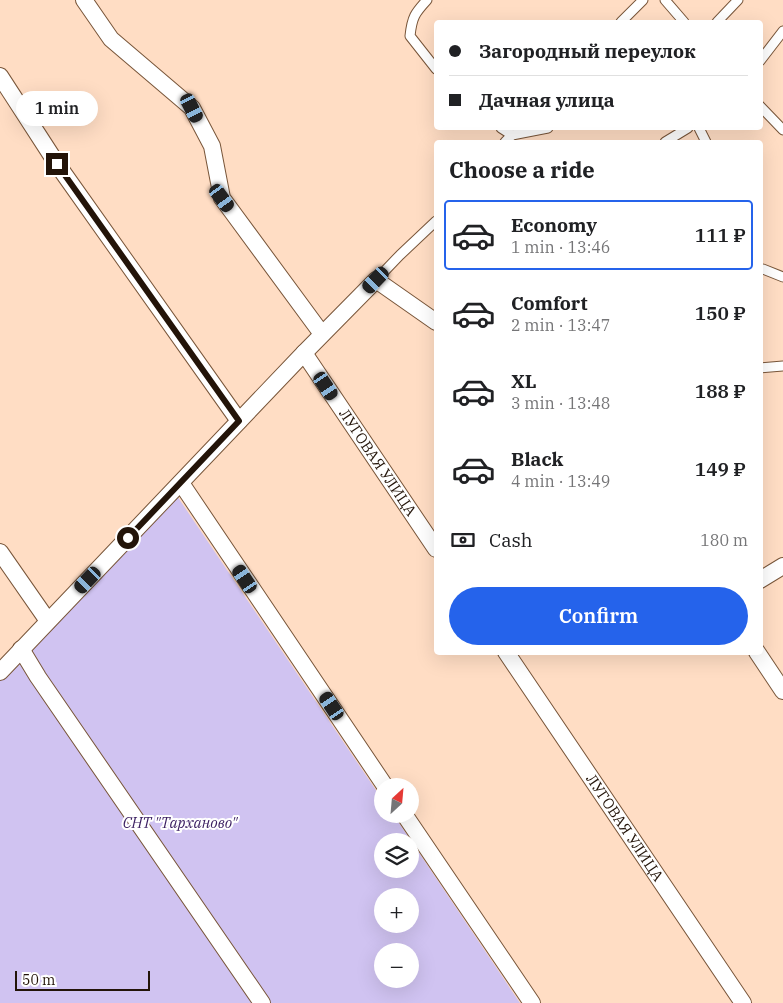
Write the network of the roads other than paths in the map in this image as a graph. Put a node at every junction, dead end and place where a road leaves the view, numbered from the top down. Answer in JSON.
{"nodes":[{"id":1,"x":84,"y":0,"type":"edge"},
{"id":2,"x":427,"y":0,"type":"edge"},
{"id":3,"x":643,"y":0,"type":"edge"},
{"id":4,"x":665,"y":0,"type":"edge"},
{"id":5,"x":738,"y":0,"type":"edge"},
{"id":6,"x":623,"y":20,"type":"edge"},
{"id":7,"x":682,"y":20,"type":"edge"},
{"id":8,"x":719,"y":20,"type":"edge"},
{"id":9,"x":783,"y":32,"type":"edge"},
{"id":10,"x":763,"y":56,"type":"edge"},
{"id":11,"x":434,"y":66,"type":"edge"},
{"id":12,"x":0,"y":76,"type":"edge"},
{"id":13,"x":763,"y":109,"type":"edge"},
{"id":14,"x":504,"y":130,"type":"edge"},
{"id":15,"x":517,"y":130,"type":"edge"},
{"id":16,"x":538,"y":130,"type":"edge"},
{"id":17,"x":685,"y":130,"type":"edge"},
{"id":18,"x":783,"y":130,"type":"edge"},
{"id":19,"x":512,"y":135,"type":"junction"},
{"id":20,"x":508,"y":140,"type":"edge"},
{"id":21,"x":667,"y":140,"type":"edge"},
{"id":22,"x":434,"y":223,"type":"edge"},
{"id":23,"x":763,"y":270,"type":"edge"},
{"id":24,"x":783,"y":278,"type":"edge"},
{"id":25,"x":376,"y":280,"type":"junction"},
{"id":26,"x":434,"y":321,"type":"edge"},
{"id":27,"x":322,"y":334,"type":"junction"},
{"id":28,"x":304,"y":353,"type":"junction"},
{"id":29,"x":783,"y":366,"type":"edge"},
{"id":30,"x":763,"y":368,"type":"edge"},
{"id":31,"x":239,"y":421,"type":"junction"},
{"id":32,"x":181,"y":483,"type":"junction"},
{"id":33,"x":434,"y":546,"type":"edge"},
{"id":34,"x":0,"y":552,"type":"edge"},
{"id":35,"x":783,"y":566,"type":"edge"},
{"id":36,"x":763,"y":578,"type":"edge"},
{"id":37,"x":48,"y":621,"type":"junction"},
{"id":38,"x":21,"y":649,"type":"junction"},
{"id":39,"x":508,"y":655,"type":"edge"},
{"id":40,"x":759,"y":655,"type":"edge"},
{"id":41,"x":0,"y":672,"type":"edge"},
{"id":42,"x":783,"y":691,"type":"edge"},
{"id":43,"x":380,"y":778,"type":"edge"},
{"id":44,"x":410,"y":823,"type":"edge"},
{"id":45,"x":262,"y":1003,"type":"edge"},
{"id":46,"x":532,"y":1003,"type":"edge"},
{"id":47,"x":743,"y":1003,"type":"edge"}],
"edges":[{"from":1,"to":27,"type":"street"},
{"from":2,"to":11,"type":"lane"},
{"from":3,"to":6,"type":"lane"},
{"from":4,"to":7,"type":"lane"},
{"from":5,"to":8,"type":"lane"},
{"from":9,"to":10,"type":"lane"},
{"from":12,"to":31,"type":"street"},
{"from":13,"to":18,"type":"lane"},
{"from":14,"to":19,"type":"lane"},
{"from":15,"to":19,"type":"lane"},
{"from":16,"to":19,"type":"lane"},
{"from":17,"to":21,"type":"lane"},
{"from":19,"to":20,"type":"lane"},
{"from":22,"to":25,"type":"lane"},
{"from":23,"to":24,"type":"lane"},
{"from":25,"to":26,"type":"street"},
{"from":25,"to":27,"type":"street"},
{"from":27,"to":28,"type":"street"},
{"from":28,"to":31,"type":"street"},
{"from":28,"to":33,"type":"street","name":"ЛУГОВАЯ УЛИЦА"},
{"from":29,"to":30,"type":"lane"},
{"from":31,"to":32,"type":"street"},
{"from":32,"to":37,"type":"street"},
{"from":32,"to":43,"type":"street"},
{"from":34,"to":37,"type":"street"},
{"from":35,"to":36,"type":"street"},
{"from":37,"to":38,"type":"street"},
{"from":38,"to":41,"type":"street"},
{"from":38,"to":45,"type":"street"},
{"from":39,"to":47,"type":"street","name":"ЛУГОВАЯ УЛИЦА"},
{"from":40,"to":42,"type":"street"},
{"from":44,"to":46,"type":"street"}]}
